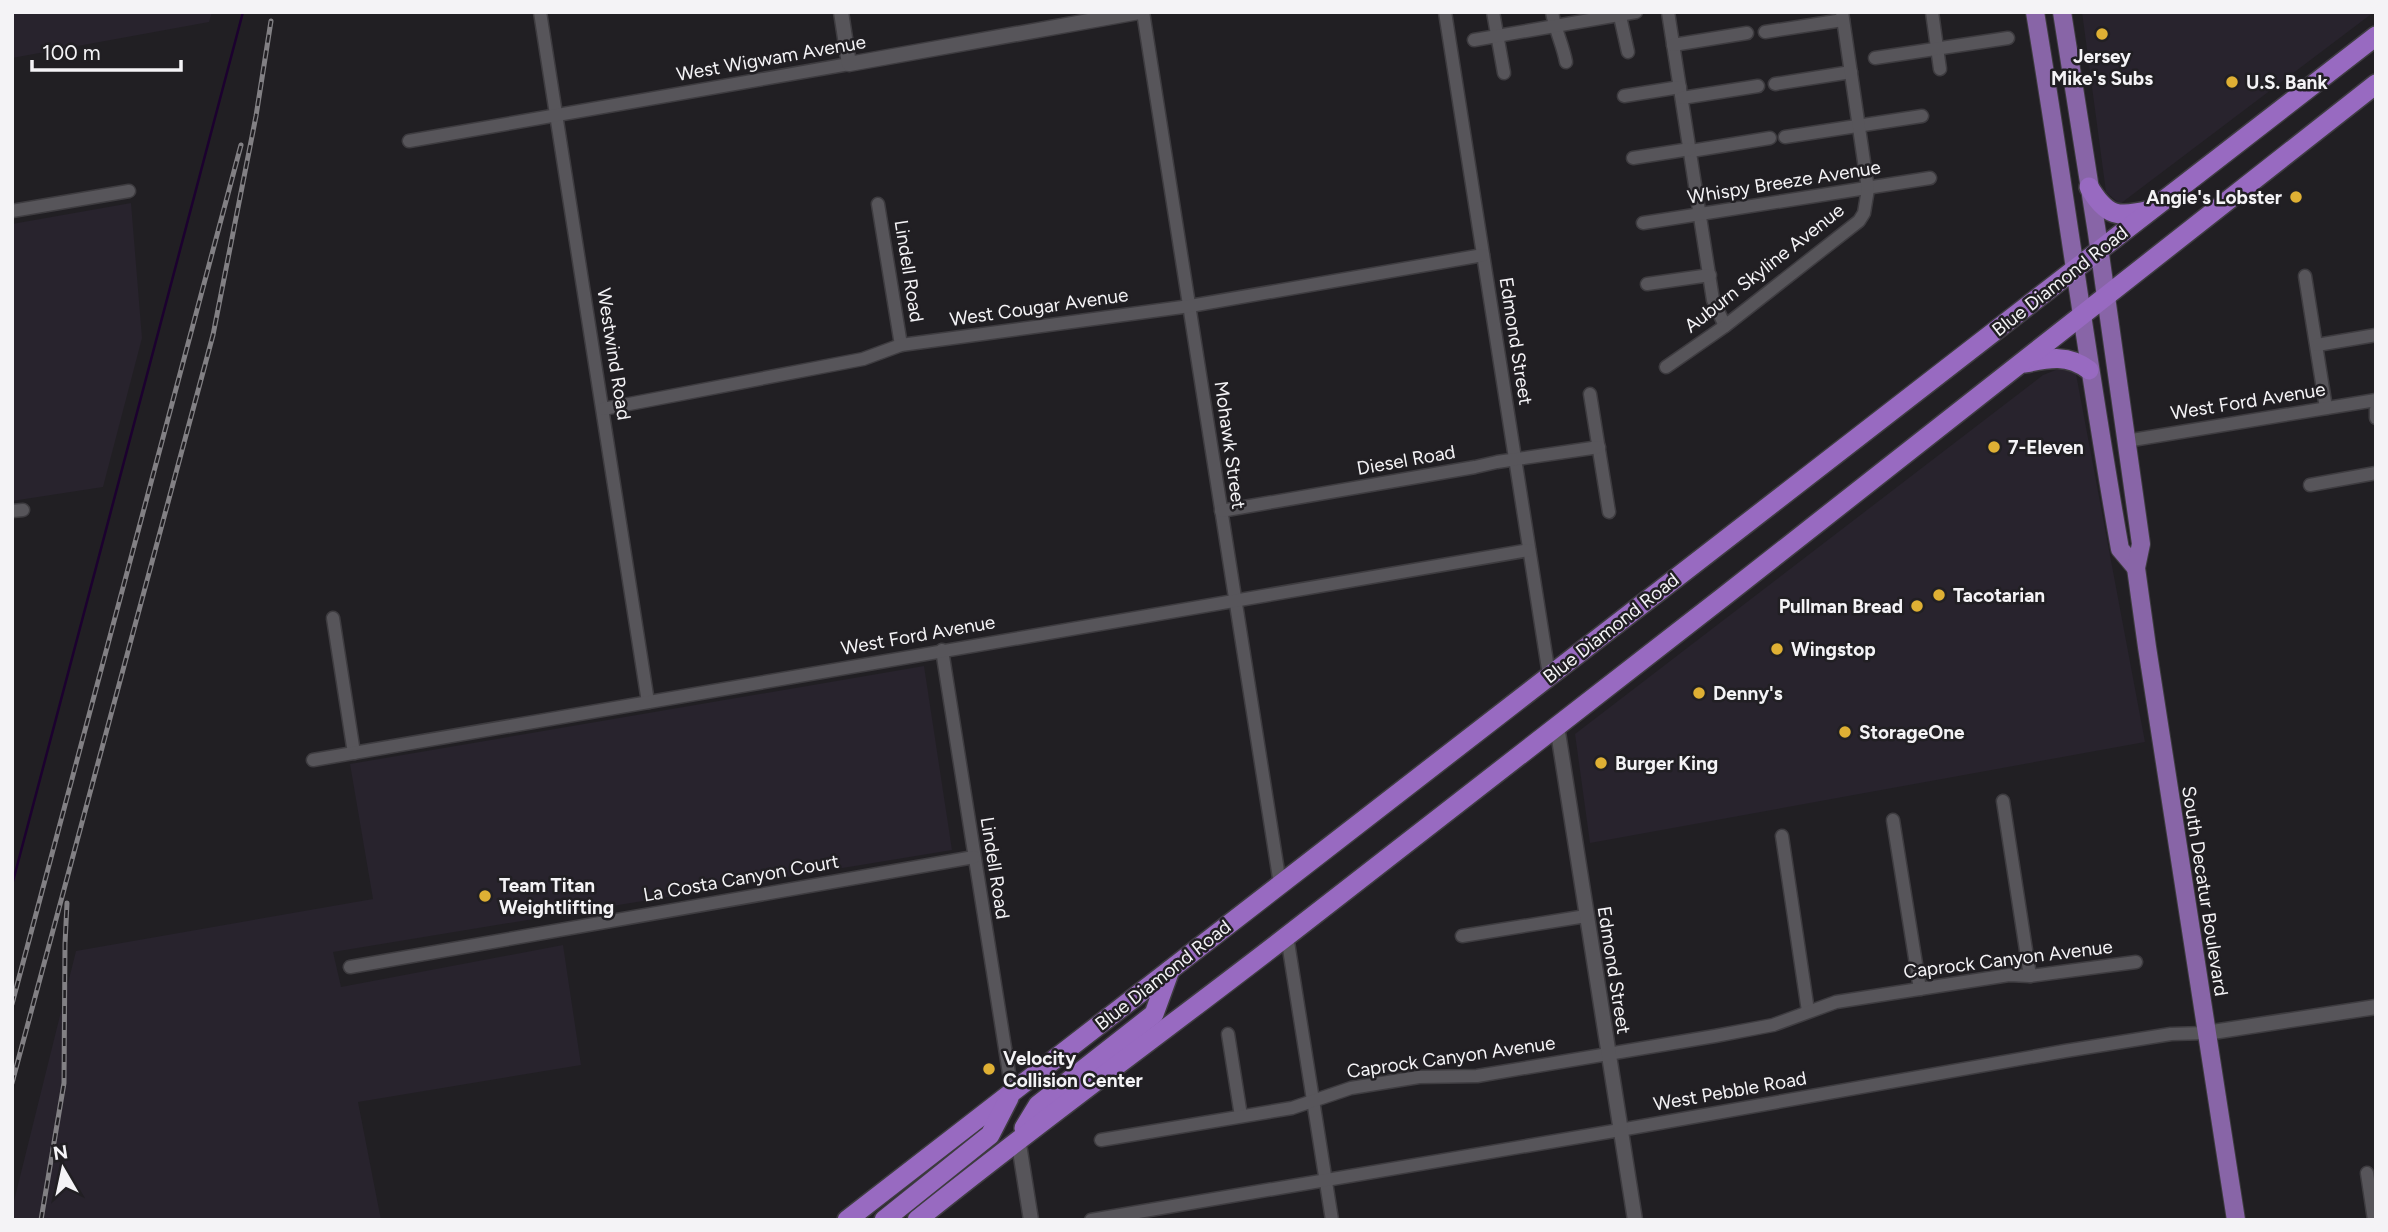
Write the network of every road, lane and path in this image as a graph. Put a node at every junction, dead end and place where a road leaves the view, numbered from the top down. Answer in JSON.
{"nodes":[{"id":1,"x":540,"y":12,"type":"edge"},
{"id":2,"x":841,"y":12,"type":"edge"},
{"id":3,"x":1141,"y":12,"type":"edge"},
{"id":4,"x":1445,"y":12,"type":"edge"},
{"id":5,"x":1493,"y":12,"type":"edge"},
{"id":6,"x":1552,"y":12,"type":"edge"},
{"id":7,"x":1636,"y":12,"type":"edge"},
{"id":8,"x":1668,"y":12,"type":"edge"},
{"id":9,"x":1932,"y":12,"type":"edge"},
{"id":10,"x":2035,"y":12,"type":"edge"},
{"id":11,"x":2062,"y":12,"type":"edge"},
{"id":12,"x":1620,"y":14,"type":"edge"},
{"id":13,"x":1842,"y":16,"type":"edge"},
{"id":14,"x":1555,"y":26,"type":"junction"},
{"id":15,"x":1765,"y":32,"type":"dead end"},
{"id":16,"x":1748,"y":33,"type":"dead end"},
{"id":17,"x":1497,"y":36,"type":"junction"},
{"id":18,"x":2376,"y":36,"type":"edge"},
{"id":19,"x":2008,"y":38,"type":"dead end"},
{"id":20,"x":1474,"y":40,"type":"dead end"},
{"id":21,"x":1673,"y":45,"type":"junction"},
{"id":22,"x":1937,"y":49,"type":"junction"},
{"id":23,"x":1628,"y":52,"type":"dead end"},
{"id":24,"x":1875,"y":58,"type":"dead end"},
{"id":25,"x":1566,"y":62,"type":"dead end"},
{"id":26,"x":849,"y":64,"type":"junction"},
{"id":27,"x":1940,"y":69,"type":"dead end"},
{"id":28,"x":1851,"y":72,"type":"junction"},
{"id":29,"x":1504,"y":73,"type":"dead end"},
{"id":30,"x":1775,"y":84,"type":"dead end"},
{"id":31,"x":2376,"y":84,"type":"edge"},
{"id":32,"x":1758,"y":86,"type":"dead end"},
{"id":33,"x":1681,"y":92,"type":"junction"},
{"id":34,"x":1625,"y":96,"type":"dead end"},
{"id":35,"x":557,"y":115,"type":"junction"},
{"id":36,"x":1922,"y":116,"type":"dead end"},
{"id":37,"x":1859,"y":126,"type":"junction"},
{"id":38,"x":1784,"y":137,"type":"dead end"},
{"id":39,"x":1770,"y":138,"type":"dead end"},
{"id":40,"x":409,"y":141,"type":"dead end"},
{"id":41,"x":1690,"y":150,"type":"junction"},
{"id":42,"x":1633,"y":158,"type":"dead end"},
{"id":43,"x":1930,"y":178,"type":"dead end"},
{"id":44,"x":2090,"y":187,"type":"junction"},
{"id":45,"x":1868,"y":189,"type":"junction"},
{"id":46,"x":129,"y":191,"type":"dead end"},
{"id":47,"x":878,"y":204,"type":"dead end"},
{"id":48,"x":2155,"y":208,"type":"junction"},
{"id":49,"x":12,"y":211,"type":"edge"},
{"id":50,"x":1701,"y":214,"type":"junction"},
{"id":51,"x":1643,"y":223,"type":"dead end"},
{"id":52,"x":2099,"y":251,"type":"junction"},
{"id":53,"x":1483,"y":255,"type":"junction"},
{"id":54,"x":2075,"y":270,"type":"junction"},
{"id":55,"x":1710,"y":275,"type":"junction"},
{"id":56,"x":2305,"y":276,"type":"dead end"},
{"id":57,"x":1647,"y":284,"type":"dead end"},
{"id":58,"x":2106,"y":297,"type":"junction"},
{"id":59,"x":1190,"y":306,"type":"junction"},
{"id":60,"x":2082,"y":316,"type":"junction"},
{"id":61,"x":1725,"y":326,"type":"junction"},
{"id":62,"x":2376,"y":334,"type":"edge"},
{"id":63,"x":901,"y":345,"type":"junction"},
{"id":64,"x":2317,"y":345,"type":"junction"},
{"id":65,"x":2020,"y":364,"type":"junction"},
{"id":66,"x":1666,"y":367,"type":"dead end"},
{"id":67,"x":2090,"y":370,"type":"junction"},
{"id":68,"x":1591,"y":394,"type":"dead end"},
{"id":69,"x":2376,"y":400,"type":"edge"},
{"id":70,"x":2326,"y":408,"type":"junction"},
{"id":71,"x":603,"y":409,"type":"junction"},
{"id":72,"x":2376,"y":409,"type":"edge"},
{"id":73,"x":2376,"y":418,"type":"edge"},
{"id":74,"x":2126,"y":441,"type":"junction"},
{"id":75,"x":1599,"y":447,"type":"junction"},
{"id":76,"x":1515,"y":460,"type":"junction"},
{"id":77,"x":2376,"y":473,"type":"edge"},
{"id":78,"x":2310,"y":485,"type":"dead end"},
{"id":79,"x":1221,"y":511,"type":"junction"},
{"id":80,"x":1609,"y":512,"type":"dead end"},
{"id":81,"x":1530,"y":550,"type":"junction"},
{"id":82,"x":2136,"y":568,"type":"junction"},
{"id":83,"x":1236,"y":600,"type":"junction"},
{"id":84,"x":333,"y":618,"type":"dead end"},
{"id":85,"x":942,"y":650,"type":"junction"},
{"id":86,"x":1549,"y":675,"type":"junction"},
{"id":87,"x":648,"y":702,"type":"junction"},
{"id":88,"x":1558,"y":726,"type":"junction"},
{"id":89,"x":355,"y":753,"type":"junction"},
{"id":90,"x":313,"y":760,"type":"dead end"},
{"id":91,"x":2003,"y":801,"type":"dead end"},
{"id":92,"x":1893,"y":820,"type":"dead end"},
{"id":93,"x":1782,"y":836,"type":"dead end"},
{"id":94,"x":974,"y":857,"type":"junction"},
{"id":95,"x":1280,"y":884,"type":"junction"},
{"id":96,"x":1586,"y":916,"type":"junction"},
{"id":97,"x":1287,"y":936,"type":"junction"},
{"id":98,"x":1462,"y":936,"type":"dead end"},
{"id":99,"x":2136,"y":962,"type":"dead end"},
{"id":100,"x":350,"y":967,"type":"dead end"},
{"id":101,"x":1170,"y":969,"type":"junction"},
{"id":102,"x":2030,"y":976,"type":"junction"},
{"id":103,"x":1920,"y":989,"type":"junction"},
{"id":104,"x":2376,"y":1007,"type":"edge"},
{"id":105,"x":1808,"y":1011,"type":"junction"},
{"id":106,"x":2206,"y":1033,"type":"junction"},
{"id":107,"x":1228,"y":1034,"type":"dead end"},
{"id":108,"x":1608,"y":1054,"type":"junction"},
{"id":109,"x":1012,"y":1092,"type":"junction"},
{"id":110,"x":1313,"y":1101,"type":"junction"},
{"id":111,"x":1241,"y":1116,"type":"junction"},
{"id":112,"x":1620,"y":1130,"type":"junction"},
{"id":113,"x":1018,"y":1138,"type":"junction"},
{"id":114,"x":1101,"y":1140,"type":"dead end"},
{"id":115,"x":2367,"y":1173,"type":"dead end"},
{"id":116,"x":1325,"y":1179,"type":"junction"},
{"id":117,"x":2374,"y":1213,"type":"edge"},
{"id":118,"x":847,"y":1220,"type":"edge"},
{"id":119,"x":884,"y":1220,"type":"edge"},
{"id":120,"x":917,"y":1220,"type":"edge"},
{"id":121,"x":1031,"y":1220,"type":"edge"},
{"id":122,"x":1091,"y":1220,"type":"edge"},
{"id":123,"x":1332,"y":1220,"type":"edge"},
{"id":124,"x":1635,"y":1220,"type":"edge"},
{"id":125,"x":2236,"y":1220,"type":"edge"}],
"edges":[{"from":1,"to":35,"type":"street","name":"Westwind Road"},
{"from":2,"to":26,"type":"street"},
{"from":3,"to":26,"type":"street","name":"West Wigwam Avenue"},
{"from":3,"to":59,"type":"street","name":"Mohawk Street"},
{"from":4,"to":53,"type":"street","name":"Edmond Street"},
{"from":5,"to":17,"type":"street"},
{"from":6,"to":14,"type":"street"},
{"from":7,"to":12,"type":"street"},
{"from":8,"to":21,"type":"street"},
{"from":9,"to":22,"type":"street"},
{"from":10,"to":54,"type":"main road","name":"South Decatur Boulevard"},
{"from":11,"to":44,"type":"main road","name":"South Decatur Boulevard"},
{"from":12,"to":14,"type":"street"},
{"from":12,"to":23,"type":"street"},
{"from":13,"to":15,"type":"street"},
{"from":13,"to":28,"type":"street"},
{"from":14,"to":17,"type":"street"},
{"from":14,"to":25,"type":"street"},
{"from":16,"to":21,"type":"street"},
{"from":17,"to":20,"type":"street"},
{"from":17,"to":29,"type":"street"},
{"from":18,"to":48,"type":"highway","name":"Blue Diamond Road"},
{"from":19,"to":22,"type":"street"},
{"from":21,"to":33,"type":"street"},
{"from":22,"to":24,"type":"street"},
{"from":22,"to":27,"type":"street"},
{"from":26,"to":35,"type":"street","name":"West Wigwam Avenue"},
{"from":28,"to":30,"type":"street"},
{"from":28,"to":37,"type":"street"},
{"from":31,"to":58,"type":"highway"},
{"from":32,"to":33,"type":"street"},
{"from":33,"to":34,"type":"street"},
{"from":33,"to":41,"type":"street"},
{"from":35,"to":40,"type":"street","name":"West Wigwam Avenue"},
{"from":35,"to":71,"type":"street","name":"Westwind Road"},
{"from":36,"to":37,"type":"street"},
{"from":37,"to":38,"type":"street"},
{"from":37,"to":45,"type":"street"},
{"from":39,"to":41,"type":"street"},
{"from":41,"to":42,"type":"street"},
{"from":41,"to":50,"type":"street"},
{"from":43,"to":45,"type":"street","name":"Whispy Breeze Avenue"},
{"from":44,"to":48,"type":"highway"},
{"from":44,"to":52,"type":"main road","name":"South Decatur Boulevard"},
{"from":45,"to":50,"type":"street","name":"Whispy Breeze Avenue"},
{"from":45,"to":61,"type":"street","name":"Auburn Skyline Avenue"},
{"from":46,"to":49,"type":"street"},
{"from":47,"to":63,"type":"street","name":"Lindell Road"},
{"from":48,"to":52,"type":"highway","name":"Blue Diamond Road"},
{"from":50,"to":51,"type":"street","name":"Whispy Breeze Avenue"},
{"from":50,"to":55,"type":"street"},
{"from":52,"to":54,"type":"highway","name":"Blue Diamond Road"},
{"from":52,"to":58,"type":"main road","name":"South Decatur Boulevard"},
{"from":53,"to":59,"type":"street","name":"West Cougar Avenue"},
{"from":53,"to":76,"type":"street","name":"Edmond Street"},
{"from":54,"to":60,"type":"main road","name":"South Decatur Boulevard"},
{"from":54,"to":86,"type":"highway","name":"Blue Diamond Road"},
{"from":55,"to":57,"type":"street"},
{"from":55,"to":61,"type":"street"},
{"from":56,"to":64,"type":"street"},
{"from":58,"to":60,"type":"highway"},
{"from":58,"to":74,"type":"main road","name":"South Decatur Boulevard"},
{"from":59,"to":63,"type":"street","name":"West Cougar Avenue"},
{"from":59,"to":79,"type":"street","name":"Mohawk Street"},
{"from":60,"to":65,"type":"highway"},
{"from":60,"to":67,"type":"main road","name":"South Decatur Boulevard"},
{"from":61,"to":66,"type":"street","name":"Auburn Skyline Avenue"},
{"from":62,"to":64,"type":"street"},
{"from":63,"to":71,"type":"street","name":"West Cougar Avenue"},
{"from":64,"to":70,"type":"street"},
{"from":65,"to":67,"type":"highway"},
{"from":65,"to":88,"type":"highway"},
{"from":67,"to":82,"type":"main road","name":"South Decatur Boulevard"},
{"from":68,"to":75,"type":"street"},
{"from":69,"to":70,"type":"street","name":"West Ford Avenue"},
{"from":70,"to":74,"type":"street","name":"West Ford Avenue"},
{"from":71,"to":87,"type":"street","name":"Westwind Road"},
{"from":72,"to":73,"type":"street"},
{"from":74,"to":82,"type":"main road","name":"South Decatur Boulevard"},
{"from":75,"to":76,"type":"street","name":"Diesel Road"},
{"from":75,"to":80,"type":"street"},
{"from":76,"to":79,"type":"street","name":"Diesel Road"},
{"from":76,"to":81,"type":"street","name":"Edmond Street"},
{"from":77,"to":78,"type":"street"},
{"from":79,"to":83,"type":"street","name":"Mohawk Street"},
{"from":81,"to":83,"type":"street","name":"West Ford Avenue"},
{"from":81,"to":86,"type":"street","name":"Edmond Street"},
{"from":82,"to":106,"type":"main road","name":"South Decatur Boulevard"},
{"from":83,"to":85,"type":"street","name":"West Ford Avenue"},
{"from":83,"to":95,"type":"street","name":"Mohawk Street"},
{"from":84,"to":89,"type":"street"},
{"from":85,"to":87,"type":"street","name":"West Ford Avenue"},
{"from":85,"to":94,"type":"street","name":"Lindell Road"},
{"from":86,"to":95,"type":"highway","name":"Blue Diamond Road"},
{"from":87,"to":89,"type":"street","name":"West Ford Avenue"},
{"from":88,"to":96,"type":"street","name":"Edmond Street"},
{"from":88,"to":97,"type":"highway"},
{"from":89,"to":90,"type":"street","name":"West Ford Avenue"},
{"from":91,"to":102,"type":"street"},
{"from":92,"to":103,"type":"street"},
{"from":93,"to":105,"type":"street"},
{"from":94,"to":100,"type":"street","name":"La Costa Canyon Court"},
{"from":94,"to":109,"type":"street","name":"Lindell Road"},
{"from":95,"to":101,"type":"highway","name":"Blue Diamond Road"},
{"from":96,"to":98,"type":"street"},
{"from":96,"to":108,"type":"street","name":"Edmond Street"},
{"from":97,"to":110,"type":"street"},
{"from":97,"to":113,"type":"highway"},
{"from":99,"to":102,"type":"street","name":"Caprock Canyon Avenue"},
{"from":101,"to":109,"type":"highway","name":"Blue Diamond Road"},
{"from":101,"to":113,"type":"highway"},
{"from":102,"to":103,"type":"street","name":"Caprock Canyon Avenue"},
{"from":103,"to":105,"type":"street","name":"Caprock Canyon Avenue"},
{"from":104,"to":106,"type":"street","name":"West Pebble Road"},
{"from":105,"to":108,"type":"street","name":"Caprock Canyon Avenue"},
{"from":106,"to":112,"type":"street","name":"West Pebble Road"},
{"from":106,"to":125,"type":"main road","name":"South Decatur Boulevard"},
{"from":107,"to":111,"type":"street"},
{"from":108,"to":110,"type":"street","name":"Caprock Canyon Avenue"},
{"from":108,"to":112,"type":"street","name":"Edmond Street"},
{"from":109,"to":118,"type":"highway","name":"Blue Diamond Road"},
{"from":109,"to":119,"type":"highway"},
{"from":110,"to":111,"type":"street","name":"Caprock Canyon Avenue"},
{"from":110,"to":116,"type":"street"},
{"from":111,"to":114,"type":"street","name":"Caprock Canyon Avenue"},
{"from":112,"to":116,"type":"street","name":"West Pebble Road"},
{"from":112,"to":124,"type":"street","name":"Edmond Street"},
{"from":113,"to":120,"type":"highway"},
{"from":113,"to":121,"type":"street"},
{"from":115,"to":117,"type":"street"},
{"from":116,"to":122,"type":"street","name":"West Pebble Road"},
{"from":116,"to":123,"type":"street"}]}
